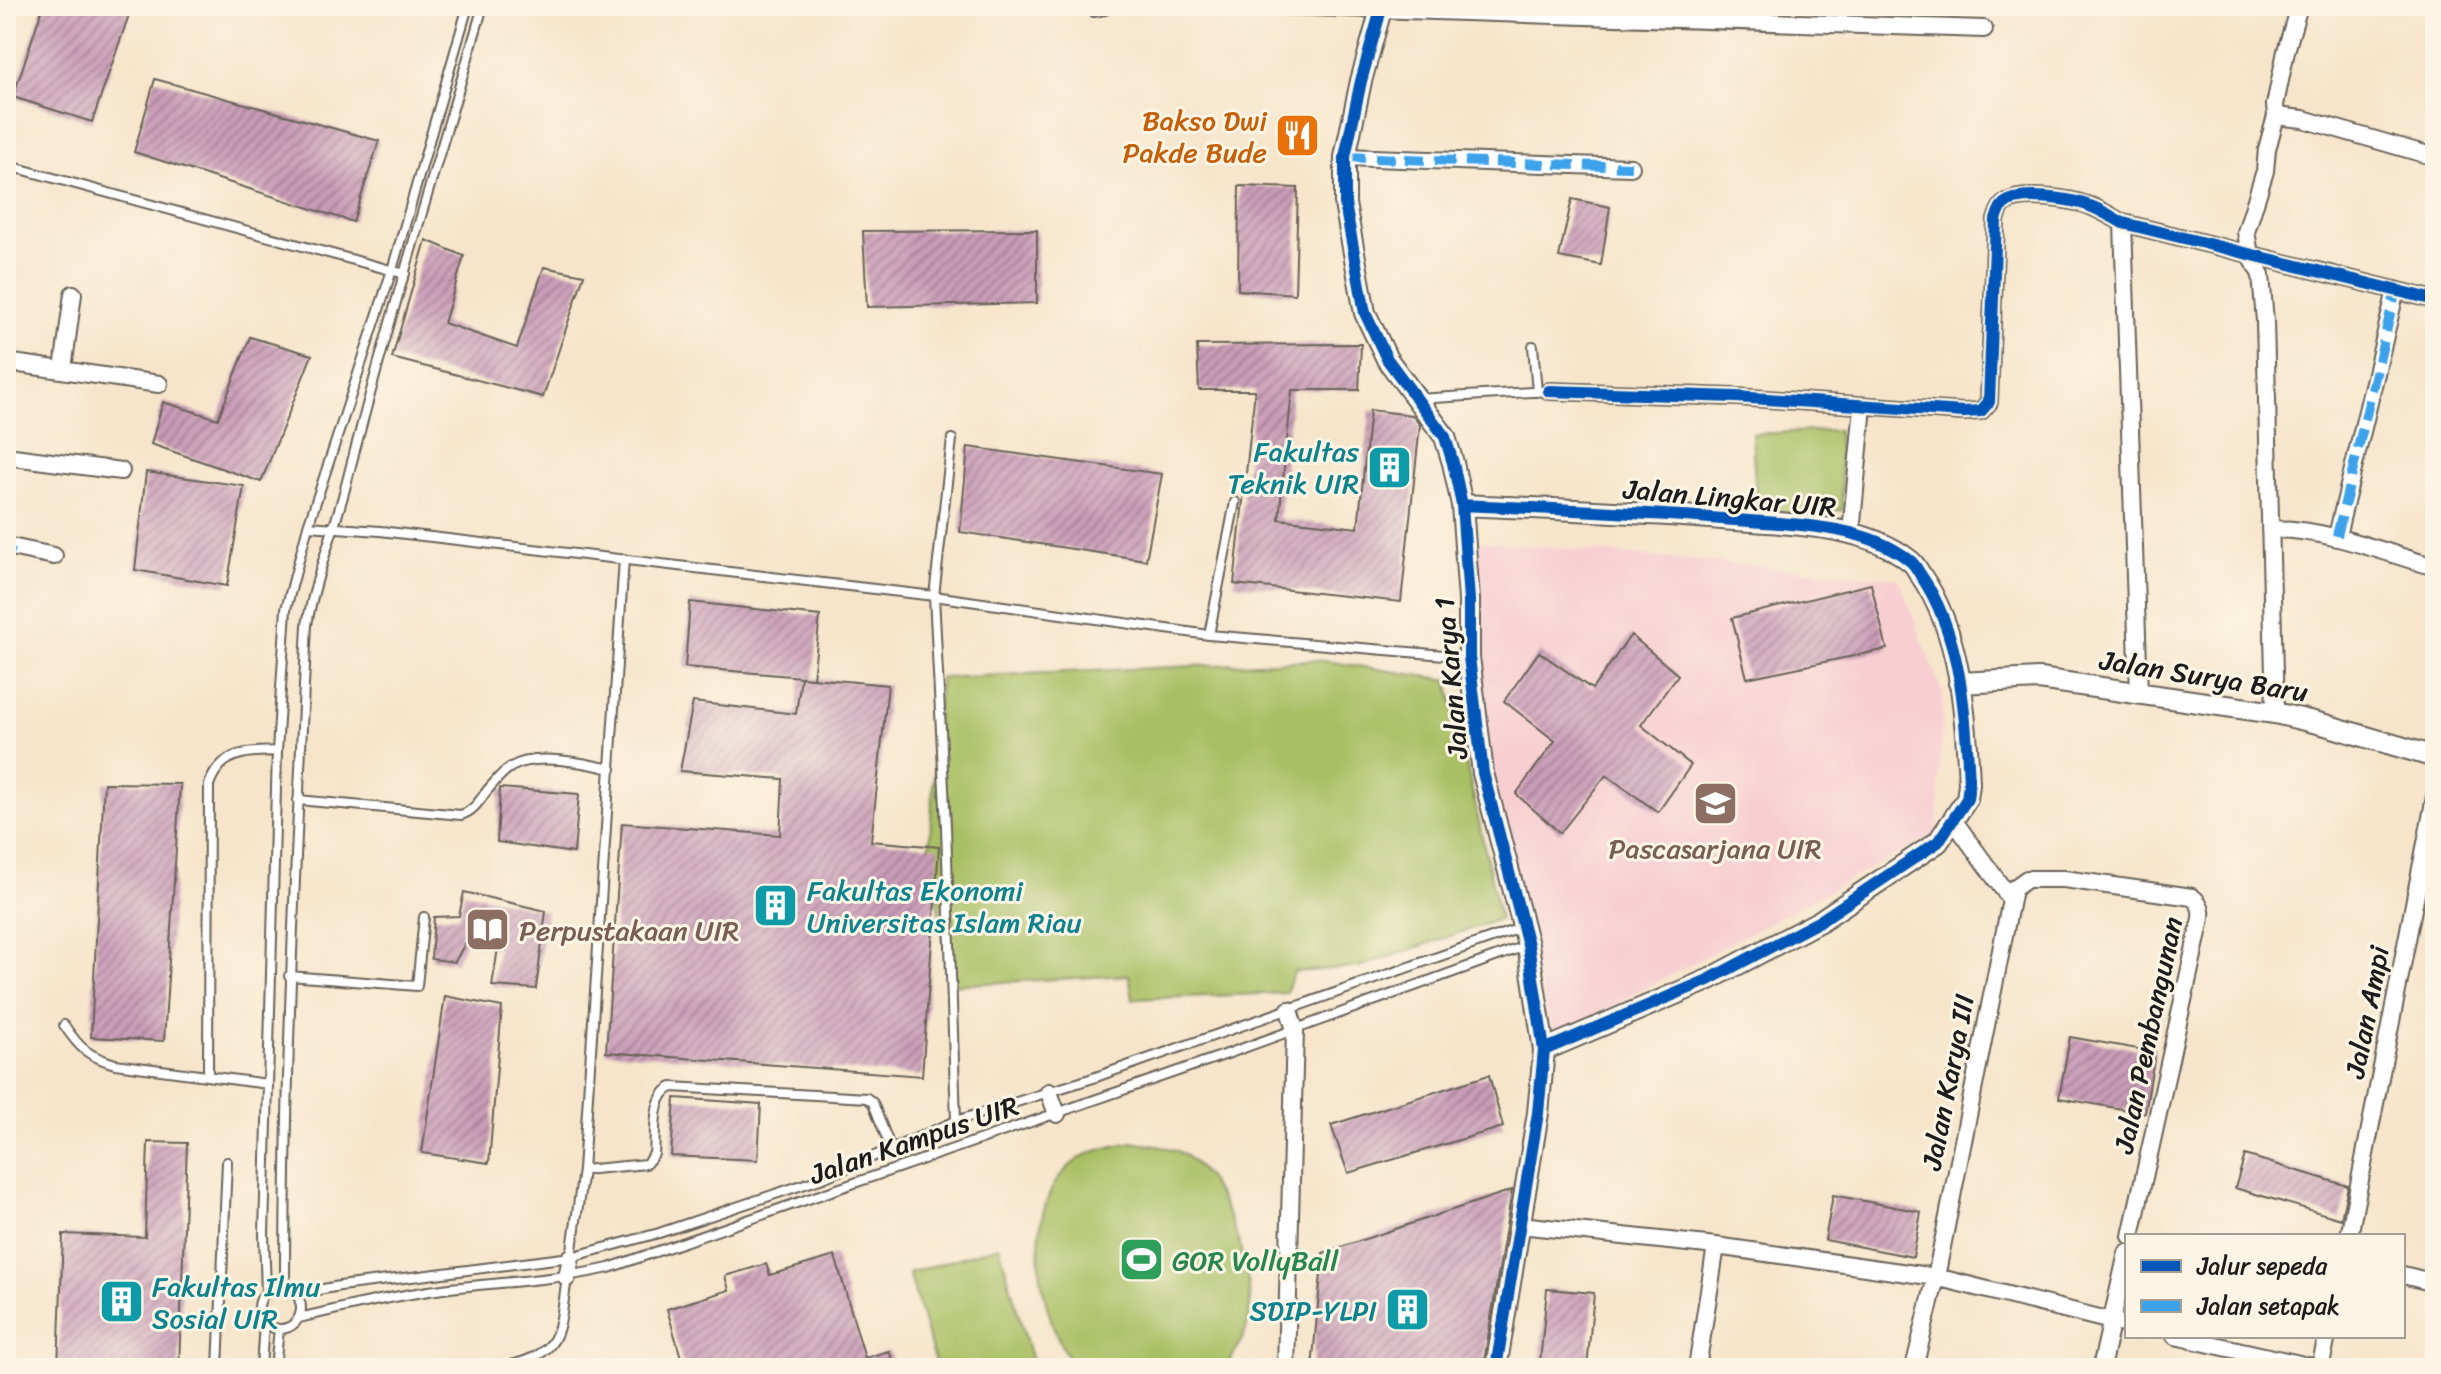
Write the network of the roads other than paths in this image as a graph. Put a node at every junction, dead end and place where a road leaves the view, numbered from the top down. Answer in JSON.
{"nodes":[{"id":1,"x":468,"y":6,"type":"edge"},
{"id":2,"x":483,"y":6,"type":"edge"},
{"id":3,"x":1281,"y":6,"type":"edge"},
{"id":4,"x":2299,"y":6,"type":"edge"},
{"id":5,"x":1381,"y":8,"type":"edge"},
{"id":6,"x":1984,"y":29,"type":"dead end"},
{"id":7,"x":2276,"y":116,"type":"junction"},
{"id":8,"x":1345,"y":157,"type":"junction"},
{"id":9,"x":2435,"y":157,"type":"edge"},
{"id":10,"x":6,"y":165,"type":"edge"},
{"id":11,"x":1631,"y":167,"type":"dead end"},
{"id":12,"x":2123,"y":223,"type":"junction"},
{"id":13,"x":2250,"y":254,"type":"junction"},
{"id":14,"x":392,"y":270,"type":"junction"},
{"id":15,"x":405,"y":274,"type":"junction"},
{"id":16,"x":2396,"y":290,"type":"junction"},
{"id":17,"x":73,"y":294,"type":"dead end"},
{"id":18,"x":2435,"y":300,"type":"edge"},
{"id":19,"x":1533,"y":346,"type":"dead end"},
{"id":20,"x":6,"y":362,"type":"edge"},
{"id":21,"x":63,"y":369,"type":"junction"},
{"id":22,"x":159,"y":384,"type":"dead end"},
{"id":23,"x":1543,"y":392,"type":"junction"},
{"id":24,"x":1418,"y":399,"type":"junction"},
{"id":25,"x":1863,"y":406,"type":"junction"},
{"id":26,"x":952,"y":439,"type":"dead end"},
{"id":27,"x":6,"y":456,"type":"edge"},
{"id":28,"x":121,"y":471,"type":"dead end"},
{"id":29,"x":1235,"y":502,"type":"dead end"},
{"id":30,"x":1462,"y":505,"type":"junction"},
{"id":31,"x":308,"y":526,"type":"junction"},
{"id":32,"x":335,"y":528,"type":"junction"},
{"id":33,"x":2270,"y":529,"type":"junction"},
{"id":34,"x":1851,"y":533,"type":"junction"},
{"id":35,"x":2337,"y":536,"type":"junction"},
{"id":36,"x":8,"y":546,"type":"edge"},
{"id":37,"x":54,"y":556,"type":"dead end"},
{"id":38,"x":624,"y":559,"type":"junction"},
{"id":39,"x":6,"y":564,"type":"edge"},
{"id":40,"x":2435,"y":567,"type":"edge"},
{"id":41,"x":934,"y":596,"type":"junction"},
{"id":42,"x":1209,"y":635,"type":"junction"},
{"id":43,"x":1469,"y":657,"type":"junction"},
{"id":44,"x":1959,"y":683,"type":"junction"},
{"id":45,"x":2139,"y":694,"type":"junction"},
{"id":46,"x":2275,"y":713,"type":"junction"},
{"id":47,"x":277,"y":751,"type":"junction"},
{"id":48,"x":2435,"y":757,"type":"edge"},
{"id":49,"x":611,"y":769,"type":"junction"},
{"id":50,"x":2435,"y":797,"type":"edge"},
{"id":51,"x":298,"y":800,"type":"junction"},
{"id":52,"x":1954,"y":821,"type":"junction"},
{"id":53,"x":2011,"y":900,"type":"junction"},
{"id":54,"x":424,"y":917,"type":"dead end"},
{"id":55,"x":1526,"y":936,"type":"junction"},
{"id":56,"x":289,"y":976,"type":"junction"},
{"id":57,"x":1289,"y":1010,"type":"junction"},
{"id":58,"x":64,"y":1025,"type":"dead end"},
{"id":59,"x":1295,"y":1030,"type":"junction"},
{"id":60,"x":1544,"y":1050,"type":"junction"},
{"id":61,"x":208,"y":1075,"type":"junction"},
{"id":62,"x":268,"y":1084,"type":"junction"},
{"id":63,"x":1049,"y":1092,"type":"junction"},
{"id":64,"x":1057,"y":1114,"type":"junction"},
{"id":65,"x":956,"y":1121,"type":"junction"},
{"id":66,"x":891,"y":1149,"type":"junction"},
{"id":67,"x":227,"y":1162,"type":"dead end"},
{"id":68,"x":583,"y":1170,"type":"junction"},
{"id":69,"x":1520,"y":1225,"type":"junction"},
{"id":70,"x":2131,"y":1234,"type":"edge"},
{"id":71,"x":2349,"y":1234,"type":"edge"},
{"id":72,"x":1716,"y":1246,"type":"junction"},
{"id":73,"x":571,"y":1257,"type":"junction"},
{"id":74,"x":2125,"y":1271,"type":"edge"},
{"id":75,"x":2405,"y":1276,"type":"edge"},
{"id":76,"x":1936,"y":1277,"type":"junction"},
{"id":77,"x":567,"y":1278,"type":"junction"},
{"id":78,"x":2435,"y":1283,"type":"edge"},
{"id":79,"x":285,"y":1288,"type":"junction"},
{"id":80,"x":266,"y":1292,"type":"junction"},
{"id":81,"x":296,"y":1294,"type":"junction"},
{"id":82,"x":299,"y":1318,"type":"junction"},
{"id":83,"x":264,"y":1322,"type":"junction"},
{"id":84,"x":2119,"y":1324,"type":"edge"},
{"id":85,"x":279,"y":1329,"type":"junction"},
{"id":86,"x":2184,"y":1338,"type":"edge"},
{"id":87,"x":2326,"y":1338,"type":"edge"},
{"id":88,"x":218,"y":1368,"type":"edge"},
{"id":89,"x":261,"y":1368,"type":"edge"},
{"id":90,"x":275,"y":1368,"type":"edge"},
{"id":91,"x":499,"y":1368,"type":"edge"},
{"id":92,"x":1286,"y":1368,"type":"edge"},
{"id":93,"x":1496,"y":1368,"type":"edge"},
{"id":94,"x":1697,"y":1368,"type":"edge"},
{"id":95,"x":1914,"y":1368,"type":"edge"},
{"id":96,"x":2101,"y":1368,"type":"edge"},
{"id":97,"x":2318,"y":1368,"type":"edge"}],
"edges":[{"from":1,"to":14,"type":"lane"},
{"from":2,"to":15,"type":"lane"},
{"from":3,"to":5,"type":"street"},
{"from":4,"to":7,"type":"street"},
{"from":5,"to":6,"type":"street"},
{"from":5,"to":8,"type":"street","name":"Jalan Karya 1"},
{"from":7,"to":9,"type":"street"},
{"from":7,"to":13,"type":"street"},
{"from":8,"to":11,"type":"street"},
{"from":8,"to":24,"type":"street","name":"Jalan Karya 1"},
{"from":10,"to":14,"type":"lane"},
{"from":12,"to":13,"type":"street"},
{"from":12,"to":25,"type":"street"},
{"from":12,"to":45,"type":"street"},
{"from":13,"to":16,"type":"street"},
{"from":13,"to":33,"type":"street"},
{"from":14,"to":15,"type":"lane"},
{"from":14,"to":31,"type":"lane"},
{"from":15,"to":32,"type":"lane"},
{"from":16,"to":18,"type":"street"},
{"from":16,"to":35,"type":"street"},
{"from":17,"to":21,"type":"street"},
{"from":19,"to":23,"type":"lane"},
{"from":20,"to":21,"type":"street"},
{"from":21,"to":22,"type":"street"},
{"from":23,"to":24,"type":"lane"},
{"from":23,"to":25,"type":"street"},
{"from":24,"to":30,"type":"street","name":"Jalan Karya 1"},
{"from":25,"to":34,"type":"street"},
{"from":26,"to":41,"type":"lane"},
{"from":27,"to":28,"type":"street"},
{"from":29,"to":42,"type":"lane"},
{"from":30,"to":34,"type":"street","name":"Jalan Lingkar UIR"},
{"from":30,"to":43,"type":"street","name":"Jalan Karya 1"},
{"from":31,"to":32,"type":"lane"},
{"from":31,"to":47,"type":"lane"},
{"from":32,"to":38,"type":"lane"},
{"from":32,"to":51,"type":"lane"},
{"from":33,"to":35,"type":"street"},
{"from":33,"to":46,"type":"street"},
{"from":34,"to":44,"type":"street","name":"Jalan Lingkar UIR"},
{"from":35,"to":40,"type":"street"},
{"from":36,"to":37,"type":"street"},
{"from":36,"to":39,"type":"street"},
{"from":38,"to":41,"type":"lane"},
{"from":38,"to":49,"type":"lane"},
{"from":41,"to":42,"type":"lane"},
{"from":41,"to":65,"type":"lane"},
{"from":42,"to":43,"type":"lane"},
{"from":43,"to":55,"type":"street","name":"Jalan Karya 1"},
{"from":44,"to":45,"type":"street","name":"Jalan Surya Baru"},
{"from":44,"to":52,"type":"street","name":"Jalan Lingkar UIR"},
{"from":45,"to":46,"type":"street","name":"Jalan Surya Baru"},
{"from":46,"to":48,"type":"street","name":"Jalan Surya Baru"},
{"from":47,"to":61,"type":"lane"},
{"from":47,"to":62,"type":"lane"},
{"from":49,"to":51,"type":"lane"},
{"from":49,"to":68,"type":"lane"},
{"from":50,"to":71,"type":"street","name":"Jalan Ampi"},
{"from":51,"to":56,"type":"lane"},
{"from":52,"to":53,"type":"street"},
{"from":52,"to":60,"type":"street","name":"Jalan Lingkar UIR"},
{"from":53,"to":70,"type":"street","name":"Jalan Pembangunan"},
{"from":53,"to":76,"type":"street","name":"Jalan Karya III"},
{"from":54,"to":56,"type":"lane"},
{"from":55,"to":57,"type":"lane","name":"Jalan Kampus UIR"},
{"from":55,"to":59,"type":"lane","name":"Jalan Kampus UIR"},
{"from":55,"to":60,"type":"street","name":"Jalan Karya 1"},
{"from":56,"to":79,"type":"lane"},
{"from":57,"to":59,"type":"street"},
{"from":57,"to":63,"type":"lane","name":"Jalan Kampus UIR"},
{"from":58,"to":61,"type":"lane"},
{"from":59,"to":64,"type":"lane","name":"Jalan Kampus UIR"},
{"from":59,"to":92,"type":"street"},
{"from":60,"to":69,"type":"street","name":"Jalan Karya 1"},
{"from":61,"to":62,"type":"lane"},
{"from":62,"to":80,"type":"lane"},
{"from":63,"to":64,"type":"street"},
{"from":63,"to":65,"type":"lane","name":"Jalan Kampus UIR"},
{"from":64,"to":77,"type":"lane","name":"Jalan Kampus UIR"},
{"from":65,"to":66,"type":"lane","name":"Jalan Kampus UIR"},
{"from":66,"to":68,"type":"lane"},
{"from":66,"to":73,"type":"lane","name":"Jalan Kampus UIR"},
{"from":67,"to":88,"type":"lane"},
{"from":68,"to":73,"type":"lane"},
{"from":69,"to":72,"type":"street"},
{"from":69,"to":93,"type":"street","name":"Jalan Karya 1"},
{"from":72,"to":76,"type":"street"},
{"from":72,"to":94,"type":"street"},
{"from":73,"to":77,"type":"street"},
{"from":73,"to":81,"type":"lane","name":"Jalan Kampus UIR"},
{"from":74,"to":84,"type":"street"},
{"from":75,"to":78,"type":"street"},
{"from":76,"to":84,"type":"street"},
{"from":76,"to":95,"type":"street","name":"Jalan Karya III"},
{"from":77,"to":82,"type":"lane","name":"Jalan Kampus UIR"},
{"from":77,"to":91,"type":"lane"},
{"from":79,"to":80,"type":"lane"},
{"from":79,"to":81,"type":"lane"},
{"from":80,"to":83,"type":"lane"},
{"from":81,"to":82,"type":"lane"},
{"from":82,"to":85,"type":"lane"},
{"from":83,"to":85,"type":"lane"},
{"from":83,"to":89,"type":"lane"},
{"from":84,"to":96,"type":"street"},
{"from":85,"to":90,"type":"lane"},
{"from":86,"to":97,"type":"street"},
{"from":87,"to":97,"type":"street"}]}
